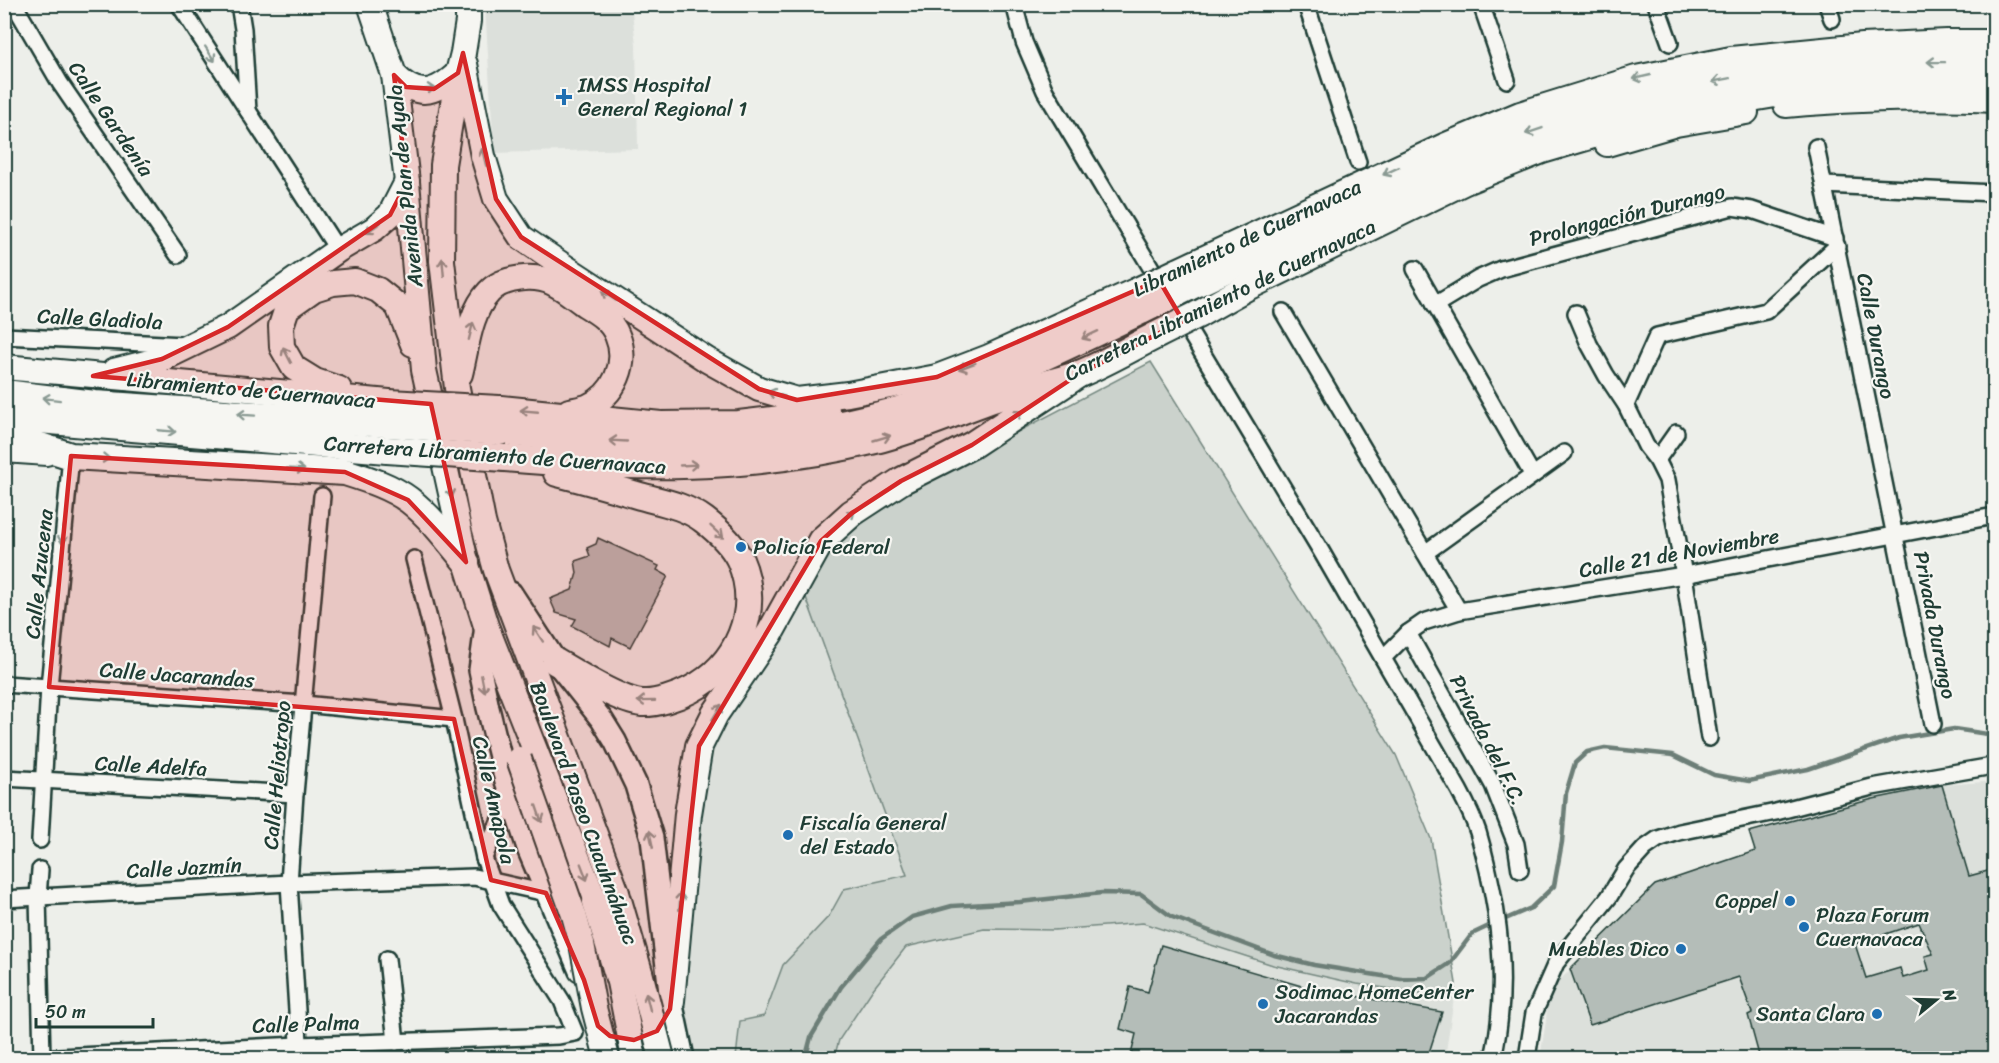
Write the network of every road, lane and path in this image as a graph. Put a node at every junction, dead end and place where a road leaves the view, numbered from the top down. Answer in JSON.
{"nodes":[{"id":1,"x":179,"y":4,"type":"edge"},
{"id":2,"x":239,"y":4,"type":"edge"},
{"id":3,"x":370,"y":4,"type":"edge"},
{"id":4,"x":468,"y":4,"type":"edge"},
{"id":5,"x":1014,"y":4,"type":"edge"},
{"id":6,"x":1306,"y":4,"type":"edge"},
{"id":7,"x":1481,"y":4,"type":"edge"},
{"id":8,"x":1656,"y":4,"type":"edge"},
{"id":9,"x":12,"y":9,"type":"edge"},
{"id":10,"x":1670,"y":43,"type":"dead end"},
{"id":11,"x":1994,"y":49,"type":"edge"},
{"id":12,"x":460,"y":63,"type":"junction"},
{"id":13,"x":394,"y":75,"type":"junction"},
{"id":14,"x":1508,"y":80,"type":"dead end"},
{"id":15,"x":1995,"y":87,"type":"edge"},
{"id":16,"x":1995,"y":100,"type":"edge"},
{"id":17,"x":249,"y":114,"type":"junction"},
{"id":18,"x":1816,"y":147,"type":"dead end"},
{"id":19,"x":1358,"y":162,"type":"dead end"},
{"id":20,"x":407,"y":182,"type":"junction"},
{"id":21,"x":1824,"y":185,"type":"junction"},
{"id":22,"x":1995,"y":194,"type":"edge"},
{"id":23,"x":1836,"y":242,"type":"junction"},
{"id":24,"x":334,"y":244,"type":"dead end"},
{"id":25,"x":178,"y":255,"type":"dead end"},
{"id":26,"x":1415,"y":269,"type":"dead end"},
{"id":27,"x":1139,"y":301,"type":"junction"},
{"id":28,"x":1435,"y":305,"type":"junction"},
{"id":29,"x":1283,"y":312,"type":"dead end"},
{"id":30,"x":1576,"y":313,"type":"dead end"},
{"id":31,"x":1198,"y":314,"type":"junction"},
{"id":32,"x":4,"y":336,"type":"edge"},
{"id":33,"x":193,"y":345,"type":"junction"},
{"id":34,"x":4,"y":367,"type":"edge"},
{"id":35,"x":424,"y":370,"type":"junction"},
{"id":36,"x":1079,"y":374,"type":"junction"},
{"id":37,"x":93,"y":376,"type":"junction"},
{"id":38,"x":938,"y":377,"type":"junction"},
{"id":39,"x":457,"y":388,"type":"junction"},
{"id":40,"x":4,"y":393,"type":"edge"},
{"id":41,"x":1626,"y":405,"type":"junction"},
{"id":42,"x":383,"y":409,"type":"junction"},
{"id":43,"x":561,"y":414,"type":"junction"},
{"id":44,"x":4,"y":417,"type":"edge"},
{"id":45,"x":501,"y":420,"type":"junction"},
{"id":46,"x":1676,"y":433,"type":"dead end"},
{"id":47,"x":4,"y":434,"type":"edge"},
{"id":48,"x":4,"y":452,"type":"edge"},
{"id":49,"x":1564,"y":453,"type":"dead end"},
{"id":50,"x":71,"y":456,"type":"junction"},
{"id":51,"x":505,"y":458,"type":"junction"},
{"id":52,"x":1657,"y":460,"type":"junction"},
{"id":53,"x":1532,"y":474,"type":"junction"},
{"id":54,"x":322,"y":496,"type":"dead end"},
{"id":55,"x":1995,"y":516,"type":"edge"},
{"id":56,"x":1895,"y":534,"type":"junction"},
{"id":57,"x":1425,"y":553,"type":"junction"},
{"id":58,"x":414,"y":559,"type":"dead end"},
{"id":59,"x":466,"y":562,"type":"junction"},
{"id":60,"x":496,"y":570,"type":"junction"},
{"id":61,"x":1684,"y":575,"type":"junction"},
{"id":62,"x":1459,"y":611,"type":"junction"},
{"id":63,"x":486,"y":626,"type":"junction"},
{"id":64,"x":1408,"y":633,"type":"junction"},
{"id":65,"x":1383,"y":658,"type":"junction"},
{"id":66,"x":556,"y":662,"type":"junction"},
{"id":67,"x":4,"y":684,"type":"edge"},
{"id":68,"x":49,"y":687,"type":"junction"},
{"id":69,"x":304,"y":705,"type":"junction"},
{"id":70,"x":454,"y":719,"type":"junction"},
{"id":71,"x":1933,"y":724,"type":"dead end"},
{"id":72,"x":1709,"y":738,"type":"dead end"},
{"id":73,"x":525,"y":749,"type":"junction"},
{"id":74,"x":1995,"y":768,"type":"edge"},
{"id":75,"x":4,"y":778,"type":"edge"},
{"id":76,"x":44,"y":781,"type":"junction"},
{"id":77,"x":295,"y":794,"type":"junction"},
{"id":78,"x":510,"y":795,"type":"junction"},
{"id":79,"x":40,"y":840,"type":"dead end"},
{"id":80,"x":484,"y":858,"type":"junction"},
{"id":81,"x":40,"y":870,"type":"dead end"},
{"id":82,"x":1520,"y":870,"type":"dead end"},
{"id":83,"x":474,"y":877,"type":"junction"},
{"id":84,"x":491,"y":880,"type":"junction"},
{"id":85,"x":289,"y":883,"type":"junction"},
{"id":86,"x":546,"y":893,"type":"junction"},
{"id":87,"x":38,"y":897,"type":"junction"},
{"id":88,"x":4,"y":899,"type":"edge"},
{"id":89,"x":387,"y":959,"type":"dead end"},
{"id":90,"x":671,"y":1001,"type":"junction"},
{"id":91,"x":598,"y":1026,"type":"junction"},
{"id":92,"x":575,"y":1033,"type":"joint"},
{"id":93,"x":396,"y":1042,"type":"junction"},
{"id":94,"x":299,"y":1052,"type":"edge"},
{"id":95,"x":40,"y":1058,"type":"edge"},
{"id":96,"x":608,"y":1059,"type":"edge"},
{"id":97,"x":634,"y":1059,"type":"edge"},
{"id":98,"x":662,"y":1059,"type":"edge"},
{"id":99,"x":683,"y":1059,"type":"edge"},
{"id":100,"x":1493,"y":1059,"type":"edge"},
{"id":101,"x":1527,"y":1059,"type":"edge"}],
"edges":[{"from":1,"to":17,"type":"street","one_way":true},
{"from":2,"to":17,"type":"street"},
{"from":3,"to":13,"type":"main road","name":"Avenida Plan de Ayala"},
{"from":4,"to":12,"type":"main road","name":"Avenida Plan de Ayala"},
{"from":5,"to":65,"type":"street"},
{"from":6,"to":19,"type":"street"},
{"from":7,"to":14,"type":"street"},
{"from":8,"to":10,"type":"street"},
{"from":9,"to":25,"type":"street","name":"Calle Gardenía"},
{"from":11,"to":27,"type":"highway","name":"Carretera Libramiento de Cuernavaca","one_way":true,"bridge":true},
{"from":13,"to":12,"type":"main road","one_way":true},
{"from":38,"to":12,"type":"main road","one_way":true},
{"from":39,"to":12,"type":"main road","name":"Avenida Plan de Ayala","one_way":true},
{"from":13,"to":20,"type":"main road","name":"Avenida Plan de Ayala"},
{"from":15,"to":31,"type":"highway","name":"Carretera Libramiento de Cuernavaca"},
{"from":16,"to":31,"type":"main road"},
{"from":17,"to":24,"type":"street"},
{"from":18,"to":21,"type":"street","name":"Calle Durango"},
{"from":20,"to":33,"type":"main road","one_way":true},
{"from":20,"to":35,"type":"main road","name":"Avenida Plan de Ayala"},
{"from":21,"to":22,"type":"street"},
{"from":21,"to":23,"type":"street","name":"Calle Durango"},
{"from":23,"to":28,"type":"street","name":"Prolongación Durango"},
{"from":23,"to":41,"type":"street"},
{"from":23,"to":56,"type":"street","name":"Calle Durango"},
{"from":26,"to":28,"type":"street"},
{"from":27,"to":38,"type":"main road","name":"Libramiento de Cuernavaca","one_way":true},
{"from":27,"to":45,"type":"highway","name":"Carretera Libramiento de Cuernavaca","one_way":true},
{"from":28,"to":53,"type":"street"},
{"from":29,"to":57,"type":"street"},
{"from":30,"to":41,"type":"street"},
{"from":31,"to":36,"type":"highway","name":"Carretera Libramiento de Cuernavaca","bridge":true},
{"from":32,"to":33,"type":"street","name":"Calle Gladiola"},
{"from":33,"to":37,"type":"main road"},
{"from":34,"to":37,"type":"main road","name":"Libramiento de Cuernavaca"},
{"from":42,"to":35,"type":"main road","one_way":true},
{"from":35,"to":59,"type":"main road","one_way":true},
{"from":51,"to":36,"type":"highway","name":"Carretera Libramiento de Cuernavaca","one_way":true},
{"from":90,"to":36,"type":"highway","one_way":true},
{"from":37,"to":42,"type":"main road","name":"Libramiento de Cuernavaca"},
{"from":38,"to":43,"type":"main road","name":"Libramiento de Cuernavaca"},
{"from":39,"to":43,"type":"main road","one_way":true},
{"from":39,"to":60,"type":"main road","name":"Boulevard Paseo Cuauhnáhuac"},
{"from":42,"to":40,"type":"highway","name":"Carretera Libramiento de Cuernavaca","one_way":true},
{"from":41,"to":52,"type":"street"},
{"from":42,"to":45,"type":"highway","name":"Carretera Libramiento de Cuernavaca","bridge":true},
{"from":43,"to":45,"type":"main road","name":"Libramiento de Cuernavaca","one_way":true},
{"from":44,"to":51,"type":"highway","name":"Carretera Libramiento de Cuernavaca","one_way":true,"bridge":true},
{"from":46,"to":52,"type":"street"},
{"from":47,"to":50,"type":"highway"},
{"from":48,"to":50,"type":"street"},
{"from":49,"to":53,"type":"street"},
{"from":50,"to":59,"type":"highway","one_way":true},
{"from":50,"to":68,"type":"street","name":"Calle Azucena","one_way":true},
{"from":51,"to":66,"type":"highway","one_way":true},
{"from":52,"to":61,"type":"street"},
{"from":53,"to":57,"type":"street"},
{"from":54,"to":69,"type":"street","name":"Calle Heliotropo"},
{"from":55,"to":56,"type":"street","name":"Calle 21 de Noviembre"},
{"from":56,"to":61,"type":"street","name":"Calle 21 de Noviembre"},
{"from":56,"to":71,"type":"street","name":"Privada Durango"},
{"from":57,"to":62,"type":"street"},
{"from":58,"to":70,"type":"street","name":"Calle Amapola"},
{"from":59,"to":63,"type":"main road"},
{"from":66,"to":60,"type":"main road","name":"Boulevard Paseo Cuauhnáhuac","one_way":true},
{"from":98,"to":60,"type":"main road","name":"Boulevard Paseo Cuauhnáhuac","one_way":true,"bridge":true},
{"from":61,"to":62,"type":"street","name":"Calle 21 de Noviembre"},
{"from":61,"to":72,"type":"street"},
{"from":62,"to":64,"type":"street","name":"Calle 21 de Noviembre"},
{"from":63,"to":73,"type":"main road"},
{"from":63,"to":78,"type":"main road","one_way":true},
{"from":64,"to":65,"type":"street","name":"Calle 21 de Noviembre"},
{"from":64,"to":82,"type":"street","name":"Privada del F.C."},
{"from":65,"to":100,"type":"street"},
{"from":90,"to":66,"type":"main road","name":"Boulevard Paseo Cuauhnáhuac","one_way":true},
{"from":67,"to":68,"type":"street","name":"Calle Jacarandas"},
{"from":68,"to":69,"type":"street","name":"Calle Jacarandas"},
{"from":68,"to":76,"type":"street","name":"Calle Azucena"},
{"from":69,"to":70,"type":"street","name":"Calle Jacarandas"},
{"from":69,"to":77,"type":"street","name":"Calle Heliotropo"},
{"from":70,"to":80,"type":"street","name":"Calle Amapola"},
{"from":73,"to":96,"type":"main road","one_way":true,"bridge":true},
{"from":73,"to":97,"type":"main road","name":"Boulevard Paseo Cuauhnáhuac","one_way":true,"bridge":true},
{"from":74,"to":101,"type":"street"},
{"from":75,"to":76,"type":"street","name":"Calle Adelfa"},
{"from":76,"to":77,"type":"street","name":"Calle Adelfa"},
{"from":76,"to":79,"type":"street","name":"Calle Azucena"},
{"from":77,"to":85,"type":"street","name":"Calle Heliotropo"},
{"from":78,"to":80,"type":"street"},
{"from":78,"to":86,"type":"main road"},
{"from":80,"to":83,"type":"street"},
{"from":80,"to":84,"type":"street","name":"Calle Amapola"},
{"from":81,"to":87,"type":"street"},
{"from":83,"to":84,"type":"street","name":"Calle Jazmín"},
{"from":83,"to":85,"type":"street","name":"Calle Jazmín"},
{"from":84,"to":86,"type":"street","name":"Calle Jazmín"},
{"from":84,"to":92,"type":"street","name":"Calle Amapola"},
{"from":85,"to":87,"type":"street","name":"Calle Jazmín"},
{"from":85,"to":94,"type":"street","name":"Calle Heliotropo"},
{"from":86,"to":91,"type":"main road"},
{"from":87,"to":88,"type":"street","name":"Calle Jazmín"},
{"from":87,"to":95,"type":"street"},
{"from":89,"to":93,"type":"street"},
{"from":90,"to":91,"type":"main road"},
{"from":90,"to":99,"type":"main road","name":"Boulevard Paseo Cuauhnáhuac"},
{"from":91,"to":96,"type":"main road"},
{"from":92,"to":93,"type":"street","name":"Calle Palma"},
{"from":93,"to":94,"type":"street","name":"Calle Palma"},
{"from":94,"to":95,"type":"street","name":"Calle Palma"}]}
